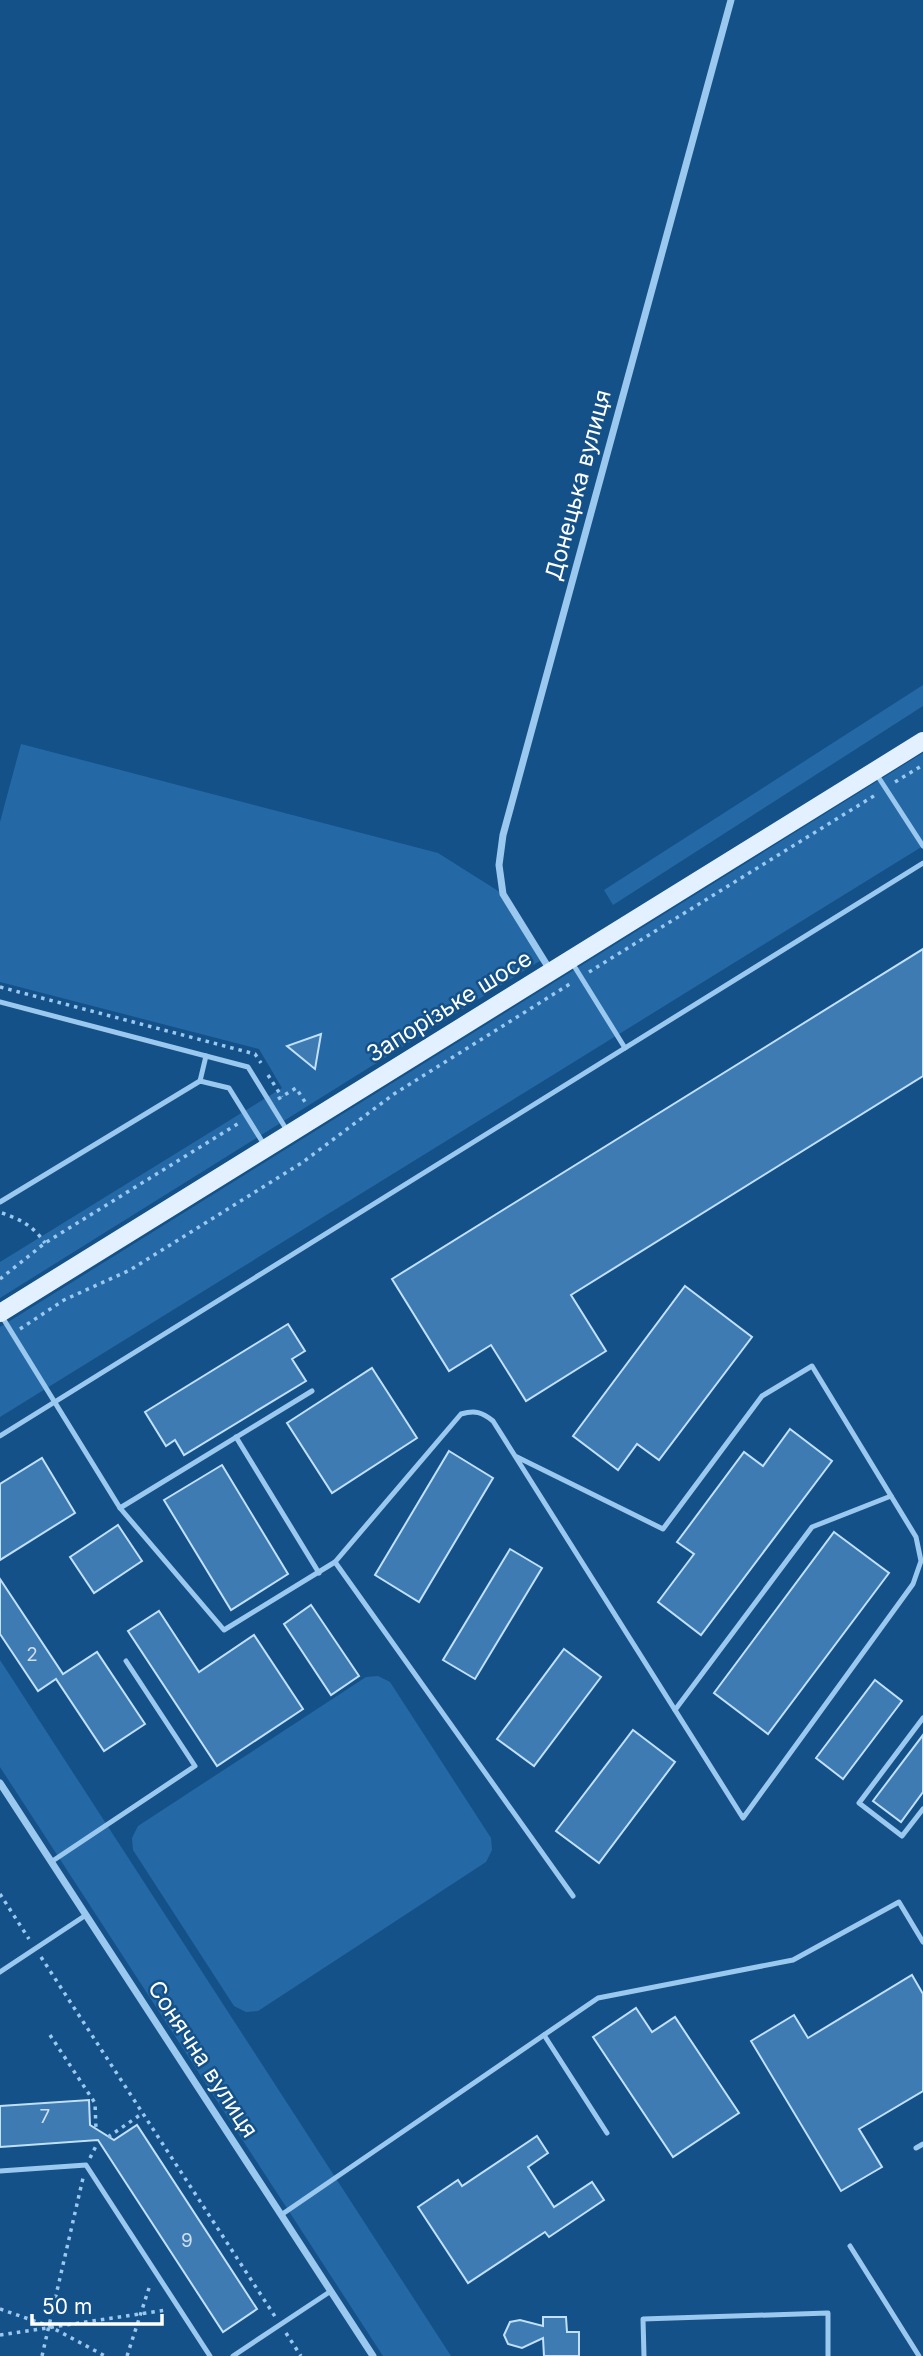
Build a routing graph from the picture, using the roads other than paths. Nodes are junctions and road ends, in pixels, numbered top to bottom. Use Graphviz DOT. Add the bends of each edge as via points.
graph roads {
  1 [pos="731,0"];
  2 [pos="923,741"];
  3 [pos="875,771"];
  4 [pos="923,846"];
  5 [pos="923,863"];
  6 [pos="570,960"];
  7 [pos="551,972"];
  8 [pos="0,1002"];
  9 [pos="625,1048"];
  10 [pos="206,1056"];
  11 [pos="200,1081"];
  12 [pos="289,1134"];
  13 [pos="266,1148"];
  14 [pos="0,1202"];
  15 [pos="0,1313"];
  16 [pos="312,1391"];
  17 [pos="54,1402"];
  18 [pos="0,1436"];
  19 [pos="236,1437"];
  20 [pos="515,1456"];
  21 [pos="891,1496"];
  22 [pos="120,1508"];
  23 [pos="335,1562"];
  24 [pos="319,1573"];
  25 [pos="126,1661"];
  26 [pos="675,1710"];
  27 [pos="923,1718"];
  28 [pos="0,1783"];
  29 [pos="923,1809"];
  30 [pos="51,1862"];
  31 [pos="573,1896"];
  32 [pos="86,1915"];
  33 [pos="923,1942"];
  34 [pos="0,1972"];
  35 [pos="544,2035"];
  36 [pos="607,2133"];
  37 [pos="923,2144"];
  38 [pos="916,2148"];
  39 [pos="0,2171"];
  40 [pos="281,2215"];
  41 [pos="850,2246"];
  42 [pos="331,2291"];
  43 [pos="210,2356"];
  44 [pos="233,2356"];
  45 [pos="373,2356"];
  46 [pos="644,2356"];
  47 [pos="828,2356"];
  48 [pos="919,2356"];
  1 -- 7 [label="street, Донецька вулиця" via="503,835 499,865 503,894"];
  2 -- 3 [label="main road, Запорізьке шосе"];
  3 -- 4 [label="lane"];
  3 -- 6 [label="main road, Запорізьке шосе"];
  5 -- 9 [label="lane"];
  6 -- 7 [label="main road, Запорізьке шосе"];
  6 -- 9 [label="lane"];
  7 -- 12 [label="main road, Запорізьке шосе"];
  8 -- 10 [label="lane"];
  9 -- 17 [label="lane"];
  10 -- 11 [label="lane"];
  10 -- 12 [label="lane" via="248,1067"];
  11 -- 13 [label="lane" via="229,1087"];
  11 -- 14 [label="lane"];
  12 -- 13 [label="main road, Запорізьке шосе"];
  13 -- 15 [label="main road, Запорізьке шосе"];
  15 -- 17 [label="lane"];
  16 -- 19 [label="lane"];
  17 -- 18 [label="lane"];
  17 -- 22 [label="lane"];
  19 -- 22 [label="lane"];
  19 -- 24 [label="lane"];
  20 -- 21 [label="lane" via="663,1529 762,1395 812,1366"];
  20 -- 23 [label="lane" via="484,1413 461,1414"];
  20 -- 26 [label="lane"];
  21 -- 26 [label="lane" via="812,1527"];
  21 -- 26 [label="lane" via="916,1537 921,1561 914,1584 743,1818"];
  22 -- 24 [label="lane" via="225,1630"];
  23 -- 24 [label="lane"];
  23 -- 31 [label="lane"];
  25 -- 30 [label="lane" via="195,1766"];
  27 -- 29 [label="lane" via="859,1803 902,1836"];
  28 -- 30 [label="street, Сонячна вулиця"];
  30 -- 32 [label="street, Сонячна вулиця"];
  32 -- 34 [label="lane"];
  32 -- 40 [label="street, Сонячна вулиця"];
  33 -- 35 [label="lane" via="899,1902 793,1960 598,1998"];
  35 -- 36 [label="lane"];
  35 -- 40 [label="lane"];
  37 -- 38 [label="lane"];
  39 -- 43 [label="lane" via="86,2165"];
  40 -- 42 [label="street, Сонячна вулиця"];
  41 -- 48 [label="lane"];
  42 -- 44 [label="lane"];
  42 -- 45 [label="street, Сонячна вулиця"];
  46 -- 47 [label="lane" via="643,2319 828,2313"];
}
